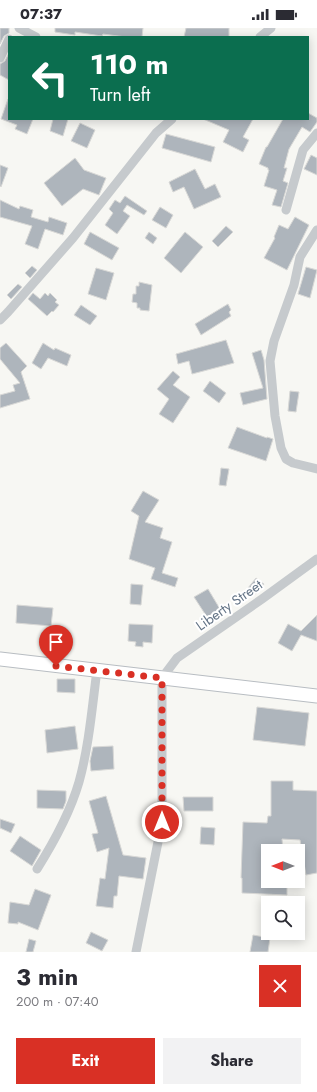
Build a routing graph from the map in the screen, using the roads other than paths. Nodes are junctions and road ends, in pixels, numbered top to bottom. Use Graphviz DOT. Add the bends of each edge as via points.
graph roads {
  1 [pos="19,28"];
  2 [pos="271,28"];
  3 [pos="34,36"];
  4 [pos="261,36"];
  5 [pos="8,42"];
  6 [pos="0,58"];
  7 [pos="171,120"];
  8 [pos="317,133"];
  9 [pos="286,210"];
  10 [pos="317,230"];
  11 [pos="0,320"];
  12 [pos="317,469"];
  13 [pos="317,559"];
  14 [pos="0,659"];
  15 [pos="97,670"];
  16 [pos="162,678"];
  17 [pos="317,696"];
  18 [pos="37,869"];
  19 [pos="136,952"];
  1 -- 3 [label="street"];
  2 -- 4 [label="street"];
  5 -- 6 [label="street"];
  7 -- 11 [label="street" via="156,132 73,238"];
  8 -- 9 [label="street" via="303,150"];
  10 -- 12 [label="street" via="300,257 270,361 281,448 286,459"];
  13 -- 16 [label="street, Liberty Street" via="177,658"];
  14 -- 15 [label="main road"];
  15 -- 16 [label="main road"];
  15 -- 18 [label="street" via="86,754 79,783 59,832"];
  16 -- 17 [label="main road"];
  16 -- 19 [label="street" via="162,822"];
}
